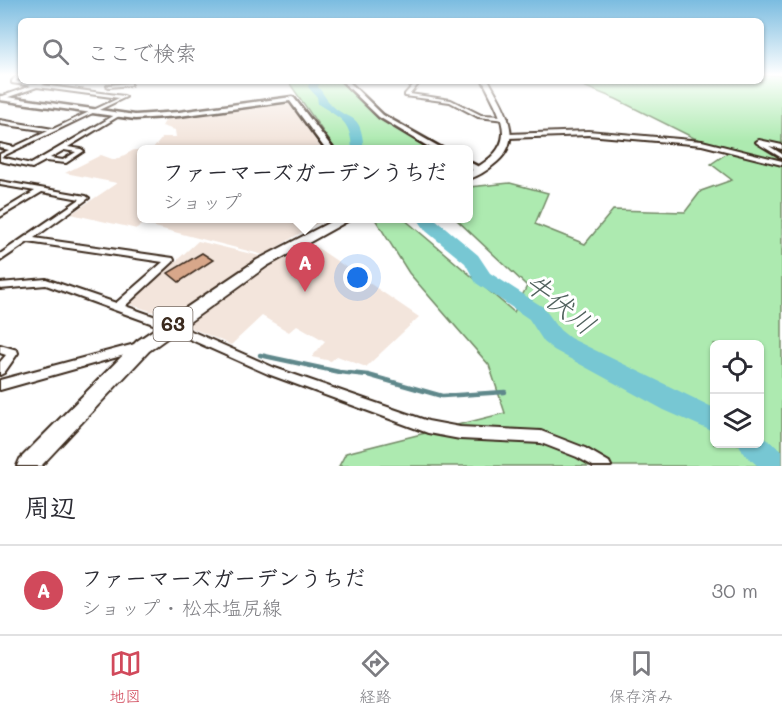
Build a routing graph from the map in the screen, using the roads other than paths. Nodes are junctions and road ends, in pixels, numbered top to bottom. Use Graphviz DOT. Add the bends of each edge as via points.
graph roads {
  1 [pos="122,97"];
  2 [pos="361,97"];
  3 [pos="419,97"];
  4 [pos="494,97"];
  5 [pos="1,99"];
  6 [pos="93,112"];
  7 [pos="117,116"];
  8 [pos="505,118"];
  9 [pos="0,122"];
  10 [pos="53,130"];
  11 [pos="508,136"];
  12 [pos="326,145"];
  13 [pos="432,145"];
  14 [pos="0,146"];
  15 [pos="782,147"];
  16 [pos="63,148"];
  17 [pos="14,149"];
  18 [pos="782,156"];
  19 [pos="0,158"];
  20 [pos="44,159"];
  21 [pos="782,163"];
  22 [pos="473,170"];
  23 [pos="0,183"];
  24 [pos="42,190"];
  25 [pos="0,216"];
  26 [pos="339,223"];
  27 [pos="27,239"];
  28 [pos="0,258"];
  29 [pos="0,286"];
  30 [pos="118,307"];
  31 [pos="170,326"];
  32 [pos="143,346"];
  33 [pos="0,349"];
  34 [pos="0,370"];
  35 [pos="0,385"];
  36 [pos="27,466"];
  37 [pos="605,466"];
  1 -- 6 [label="street"];
  2 -- 13 [label="street" via="381,116"];
  3 -- 8 [label="street" via="451,101 470,113"];
  4 -- 8 [label="main road"];
  5 -- 6 [label="street"];
  6 -- 7 [label="street"];
  6 -- 10 [label="street"];
  7 -- 12 [label="street" via="179,114 292,99"];
  7 -- 16 [label="street"];
  8 -- 11 [label="main road"];
  9 -- 10 [label="street"];
  10 -- 17 [label="street"];
  11 -- 21 [label="street" via="598,134 702,143"];
  11 -- 22 [label="main road" via="501,152"];
  14 -- 17 [label="street"];
  15 -- 18 [label="street" via="759,142"];
  16 -- 20 [label="street"];
  16 -- 20 [label="street" via="81,151 64,162"];
  17 -- 19 [label="street"];
  19 -- 20 [label="street" via="32,166"];
  23 -- 24 [label="street"];
  24 -- 25 [label="street"];
  24 -- 27 [label="street" via="86,198"];
  26 -- 31 [label="main road, 63" via="262,263"];
  27 -- 28 [label="street"];
  27 -- 30 [label="street" via="170,260"];
  29 -- 30 [label="street" via="46,282"];
  30 -- 31 [label="street"];
  31 -- 32 [label="main road, 63"];
  31 -- 37 [label="street" via="272,371 428,427 460,433 541,437"];
  32 -- 35 [label="street"];
  32 -- 36 [label="main road, 63"];
  33 -- 34 [label="street" via="14,353"];
}
